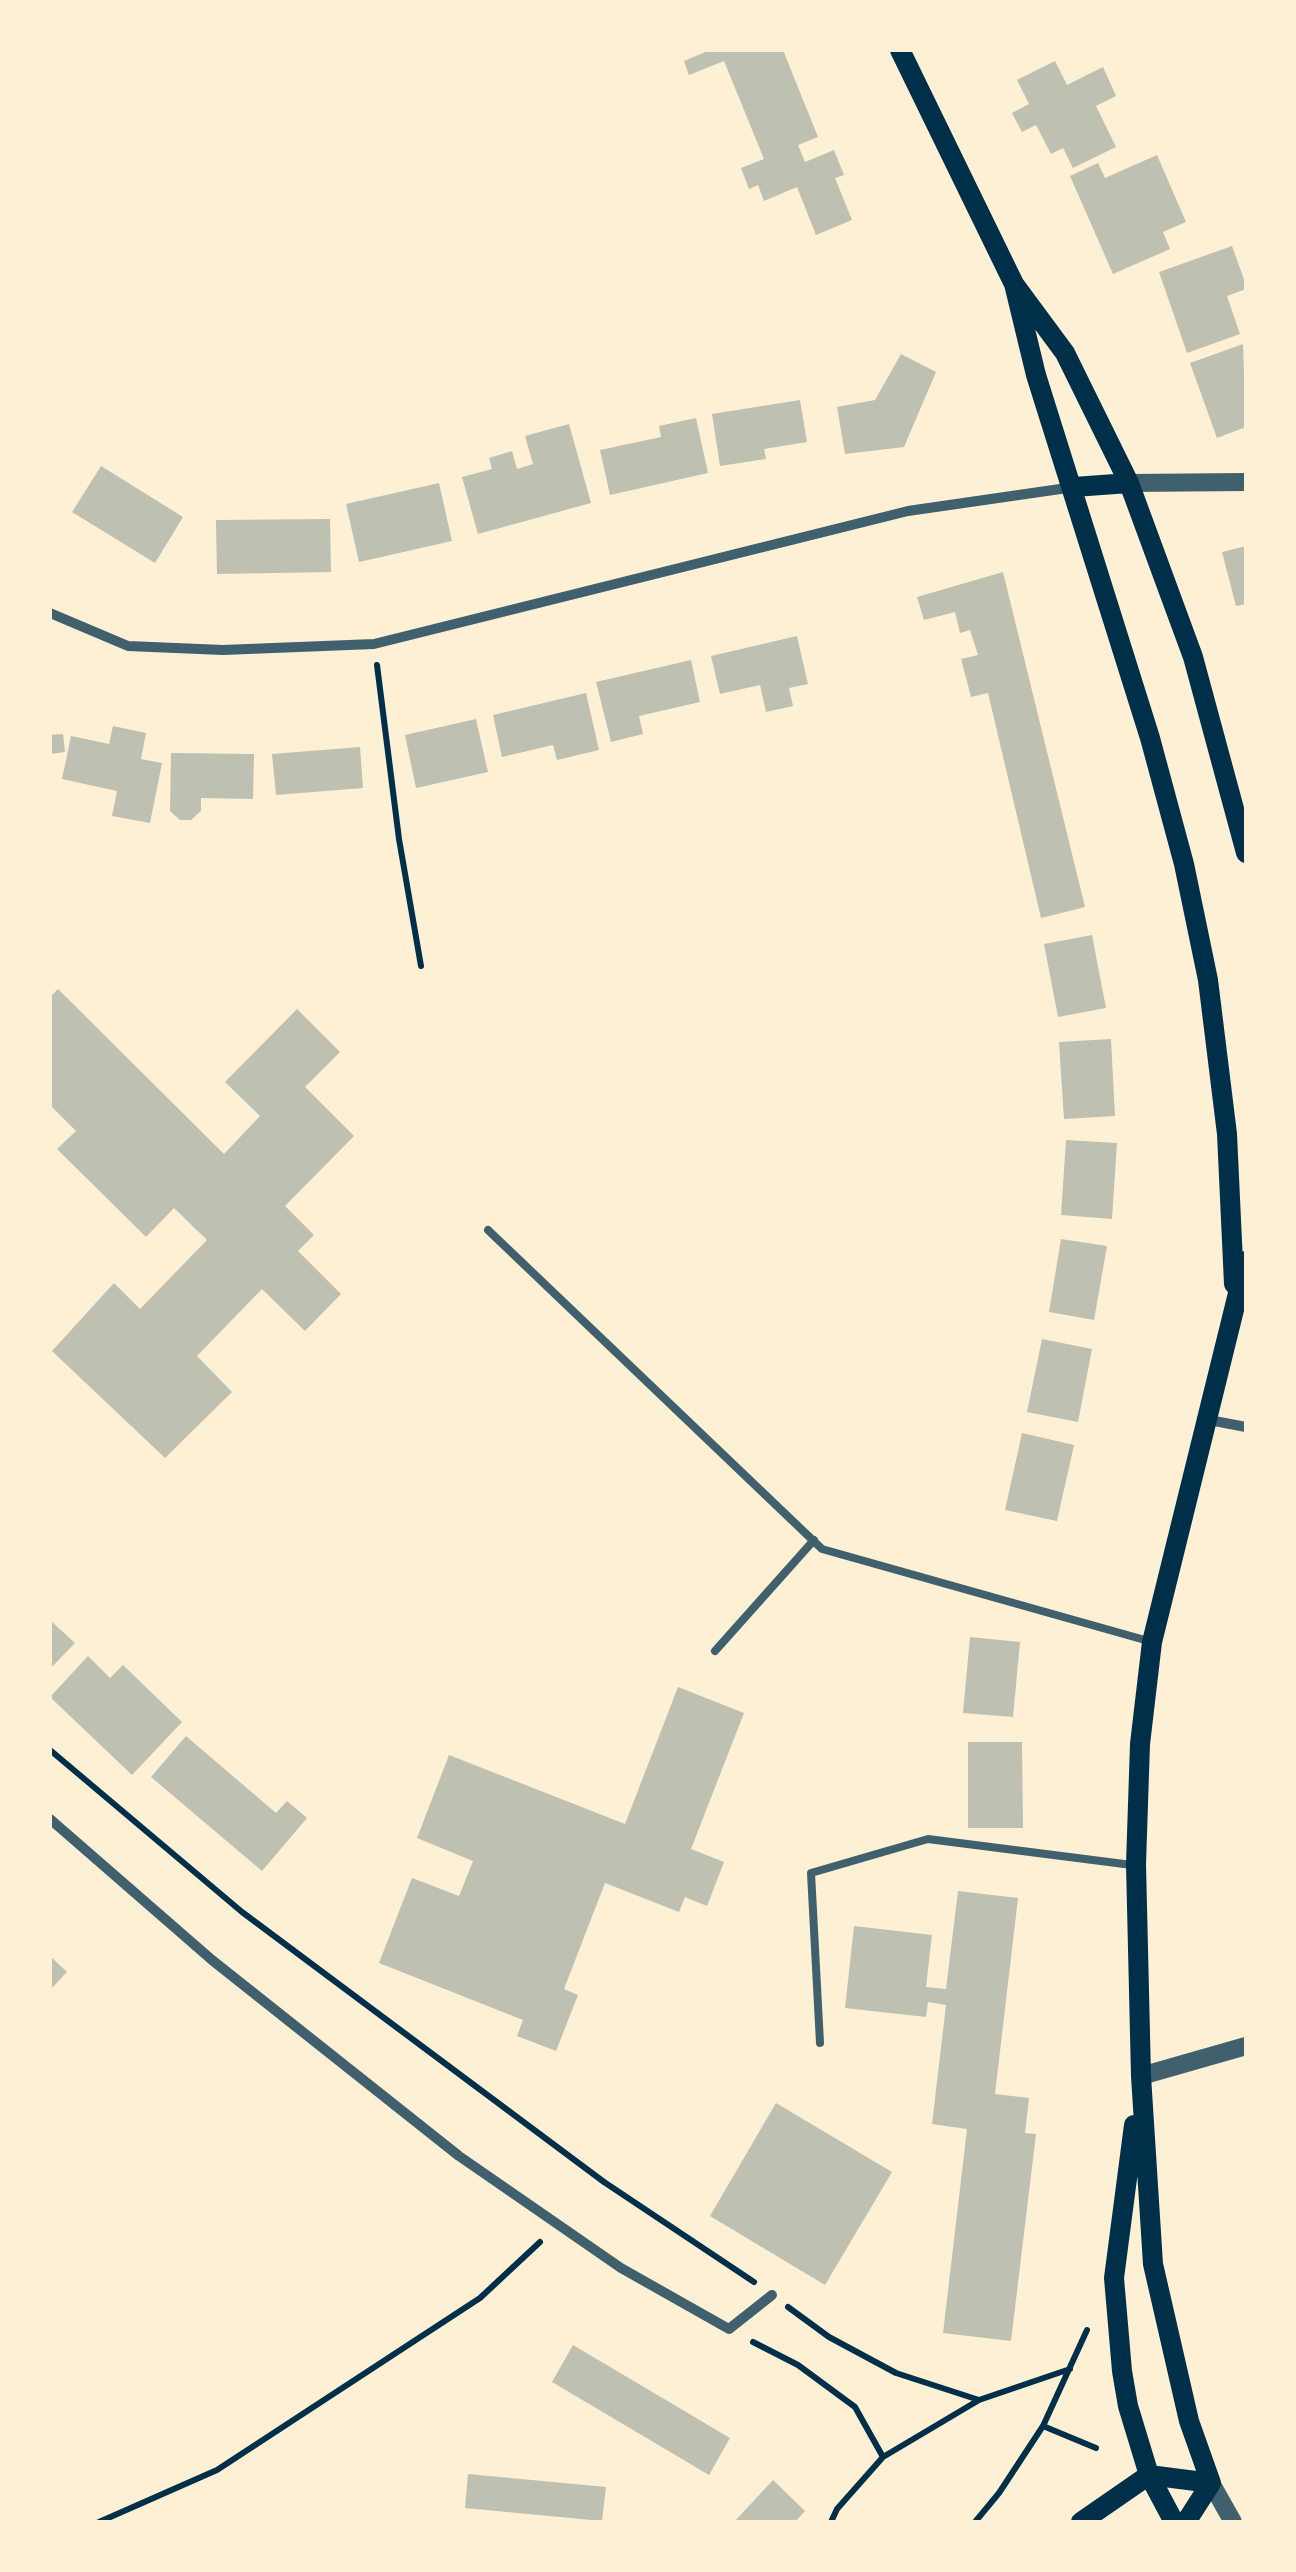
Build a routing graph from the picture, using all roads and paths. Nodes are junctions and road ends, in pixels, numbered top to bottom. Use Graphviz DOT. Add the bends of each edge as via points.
graph roads {
  1 [pos="900,50"];
  2 [pos="1014,284"];
  3 [pos="1246,482"];
  4 [pos="1128,483"];
  5 [pos="1074,486"];
  6 [pos="50,613"];
  7 [pos="374,644"];
  8 [pos="1246,853"];
  9 [pos="421,966"];
  10 [pos="488,1230"];
  11 [pos="1246,1261"];
  12 [pos="1234,1302"];
  13 [pos="1208,1420"];
  14 [pos="1246,1427"];
  15 [pos="814,1540"];
  16 [pos="1152,1642"];
  17 [pos="715,1651"];
  18 [pos="50,1750"];
  19 [pos="50,1820"];
  20 [pos="1137,1866"];
  21 [pos="820,2043"];
  22 [pos="1246,2046"];
  23 [pos="1140,2076"];
  24 [pos="559,2224"];
  25 [pos="772,2295"];
  26 [pos="729,2329"];
  27 [pos="979,2400"];
  28 [pos="1043,2426"];
  29 [pos="1096,2448"];
  30 [pos="884,2456"];
  31 [pos="1148,2475"];
  32 [pos="1211,2483"];
  33 [pos="99,2522"];
  34 [pos="831,2522"];
  35 [pos="975,2522"];
  36 [pos="1081,2522"];
  37 [pos="1174,2522"];
  38 [pos="1186,2522"];
  39 [pos="1233,2522"];
  1 -- 2 [label="main road"];
  2 -- 4 [label="main road" via="1065,354"];
  2 -- 5 [label="main road"];
  3 -- 4 [label="street"];
  4 -- 5 [label="main road"];
  4 -- 8 [label="main road" via="1194,657"];
  5 -- 7 [label="street" via="908,511"];
  5 -- 12 [label="main road" via="1184,864 1208,980 1227,1134"];
  6 -- 7 [label="street" via="128,646"];
  7 -- 9 [label="path"];
  10 -- 15 [label="lane"];
  11 -- 12 [label="main road"];
  12 -- 13 [label="main road"];
  13 -- 14 [label="street"];
  13 -- 16 [label="main road"];
  15 -- 16 [label="lane" via="834,1554"];
  15 -- 17 [label="lane"];
  16 -- 20 [label="main road" via="1140,1744"];
  18 -- 25 [label="path" via="242,1912 604,2182"];
  19 -- 24 [label="street" via="227,1972 459,2156"];
  20 -- 21 [label="lane" via="928,1839 811,1873"];
  20 -- 23 [label="main road"];
  22 -- 23 [label="street"];
  23 -- 31 [label="main road" via="1114,2278 1125,2388"];
  23 -- 32 [label="main road" via="1153,2264 1189,2421"];
  24 -- 26 [label="street"];
  24 -- 33 [label="path" via="480,2298 217,2470"];
  25 -- 26 [label="street"];
  25 -- 27 [label="path" via="829,2337 896,2373"];
  26 -- 30 [label="path" via="798,2365 856,2407"];
  27 -- 28 [label="path" via="1070,2369"];
  27 -- 30 [label="path"];
  28 -- 29 [label="path"];
  28 -- 35 [label="path"];
  30 -- 34 [label="path"];
  31 -- 32 [label="main road"];
  31 -- 36 [label="main road"];
  31 -- 37 [label="main road"];
  32 -- 38 [label="main road"];
  32 -- 39 [label="street"];
}
